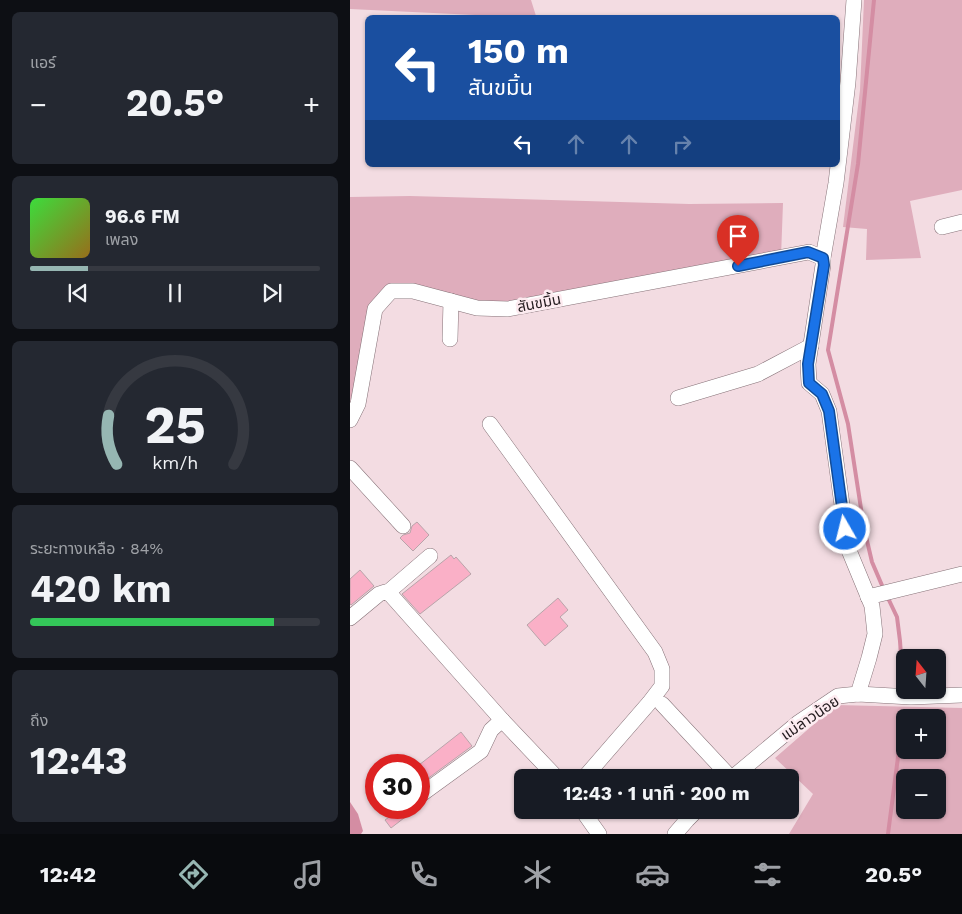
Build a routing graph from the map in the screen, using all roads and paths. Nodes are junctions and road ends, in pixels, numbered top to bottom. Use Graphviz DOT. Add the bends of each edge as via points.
graph roads {
  1 [pos="854,0"];
  2 [pos="840,149"];
  3 [pos="838,167"];
  4 [pos="962,222"];
  5 [pos="942,227"];
  6 [pos="823,258"];
  7 [pos="451,301"];
  8 [pos="450,339"];
  9 [pos="811,346"];
  10 [pos="678,398"];
  11 [pos="350,420"];
  12 [pos="490,424"];
  13 [pos="350,468"];
  14 [pos="403,526"];
  15 [pos="430,556"];
  16 [pos="962,574"];
  17 [pos="387,593"];
  18 [pos="868,597"];
  19 [pos="350,618"];
  20 [pos="858,694"];
  21 [pos="962,695"];
  22 [pos="662,704"];
  23 [pos="502,720"];
  24 [pos="548,769"];
  25 [pos="592,769"];
  26 [pos="723,769"];
  27 [pos="743,769"];
  28 [pos="430,788"];
  29 [pos="588,819"];
  30 [pos="687,819"];
  31 [pos="599,834"];
  32 [pos="675,834"];
  1 -- 2 [label="street"];
  3 -- 6 [label="street"];
  4 -- 5 [label="street"];
  6 -- 7 [label="street, สันขมิ้น" via="808,252 508,309 477,308"];
  6 -- 9 [label="street"];
  7 -- 8 [label="street"];
  7 -- 11 [label="street, สันขมิ้น" via="413,291 391,291 374,309 358,404"];
  9 -- 10 [label="street" via="758,374"];
  9 -- 18 [label="street" via="809,383 822,394 829,411 848,548"];
  12 -- 25 [label="street" via="655,652 662,669 662,686"];
  13 -- 14 [label="street"];
  15 -- 17 [label="street"];
  16 -- 18 [label="street"];
  17 -- 19 [label="street" via="380,594"];
  17 -- 23 [label="street"];
  18 -- 20 [label="street" via="875,634"];
  20 -- 21 [label="street, แม่ลาวน้อย"];
  20 -- 27 [label="street, แม่ลาวน้อย" via="838,696 798,723"];
  22 -- 26 [label="street"];
  23 -- 24 [label="street"];
  23 -- 28 [label="street" via="491,730 481,751"];
  29 -- 31 [label="street"];
  30 -- 32 [label="street"];
}
